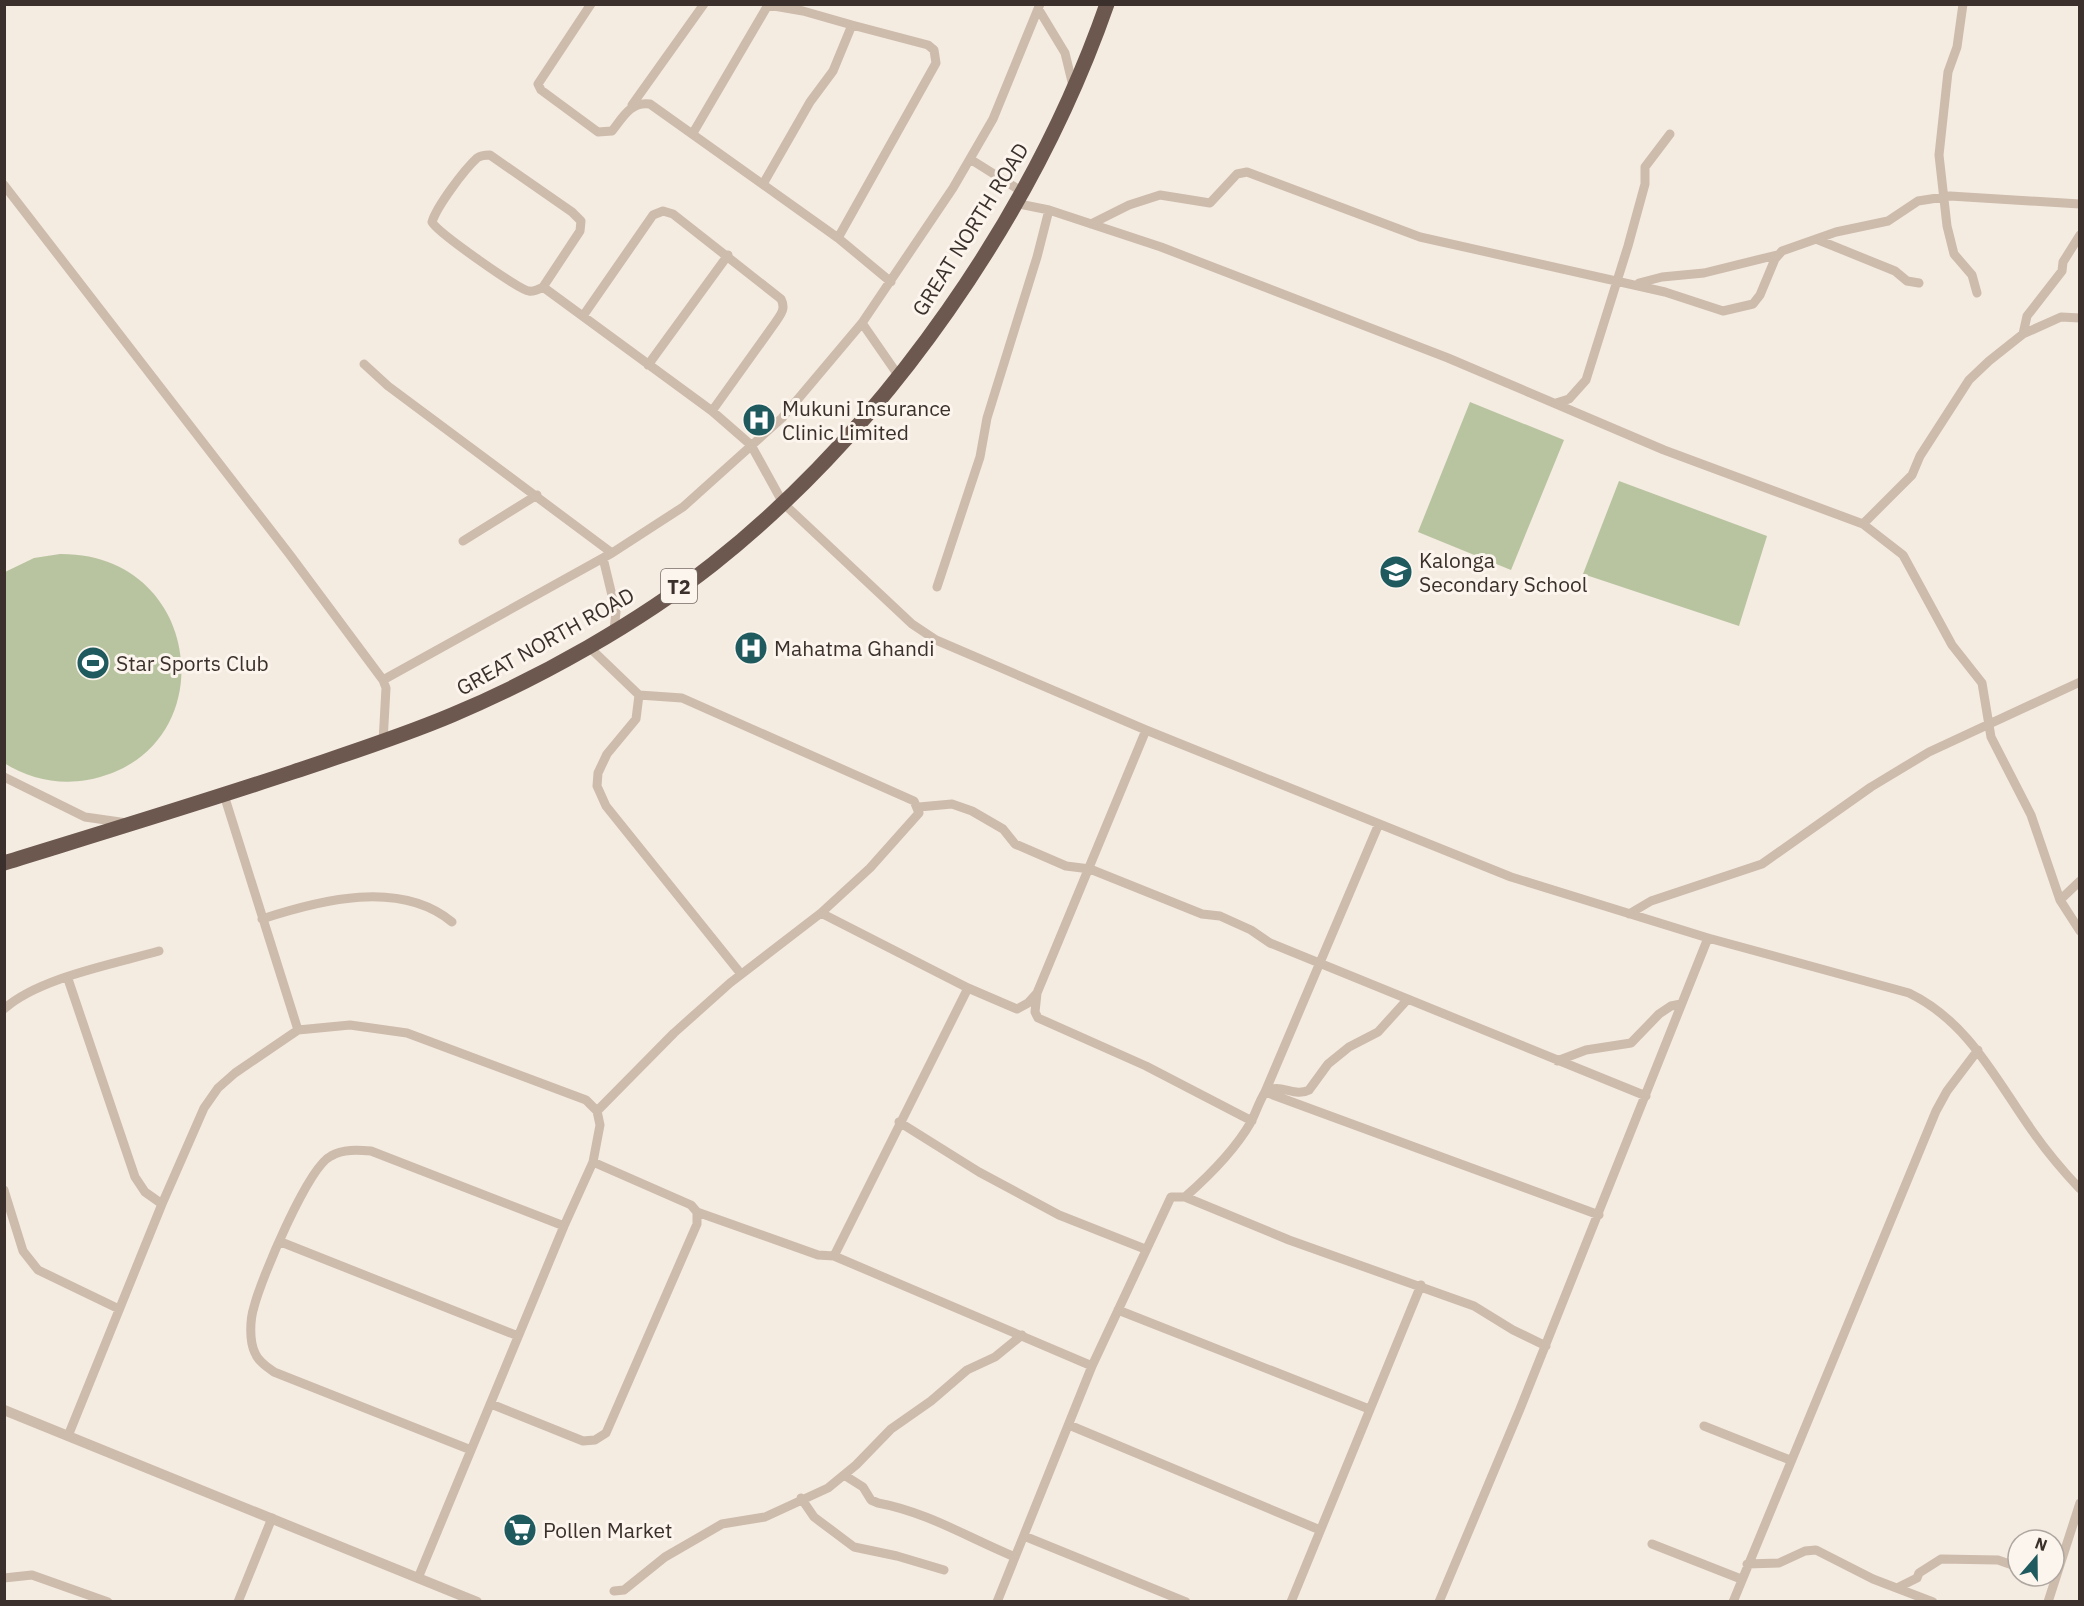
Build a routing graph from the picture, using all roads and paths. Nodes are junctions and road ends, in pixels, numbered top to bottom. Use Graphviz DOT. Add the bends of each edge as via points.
graph roads {
  1 [pos="591,4"];
  2 [pos="704,4"];
  3 [pos="1107,4"];
  4 [pos="1963,4"];
  5 [pos="1039,7"];
  6 [pos="852,26"];
  7 [pos="1074,87"];
  8 [pos="631,107"];
  9 [pos="693,133"];
  10 [pos="1670,134"];
  11 [pos="970,159"];
  12 [pos="763,184"];
  13 [pos="4,185"];
  14 [pos="1018,197"];
  15 [pos="1945,198"];
  16 [pos="2079,204"];
  17 [pos="1049,210"];
  18 [pos="1091,224"];
  19 [pos="2079,235"];
  20 [pos="838,238"];
  21 [pos="1816,239"];
  22 [pos="729,255"];
  23 [pos="1777,255"];
  24 [pos="1615,280"];
  25 [pos="891,282"];
  26 [pos="1919,283"];
  27 [pos="1632,284"];
  28 [pos="543,287"];
  29 [pos="1977,293"];
  30 [pos="583,316"];
  31 [pos="2079,318"];
  32 [pos="862,323"];
  33 [pos="2023,334"];
  34 [pos="364,364"];
  35 [pos="648,365"];
  36 [pos="898,375"];
  37 [pos="1556,403"];
  38 [pos="712,411"];
  39 [pos="751,445"];
  40 [pos="537,495"];
  41 [pos="783,503"];
  42 [pos="1863,524"];
  43 [pos="463,541"];
  44 [pos="607,556"];
  45 [pos="937,587"];
  46 [pos="614,630"];
  47 [pos="588,646"];
  48 [pos="383,681"];
  49 [pos="2079,682"];
  50 [pos="639,695"];
  51 [pos="1989,723"];
  52 [pos="1146,730"];
  53 [pos="383,742"];
  54 [pos="4,777"];
  55 [pos="224,795"];
  56 [pos="919,807"];
  57 [pos="129,823"];
  58 [pos="1378,826"];
  59 [pos="4,863"];
  60 [pos="1090,869"];
  61 [pos="2079,881"];
  62 [pos="2060,900"];
  63 [pos="821,913"];
  64 [pos="1629,914"];
  65 [pos="262,919"];
  66 [pos="452,922"];
  67 [pos="2079,931"];
  68 [pos="1708,938"];
  69 [pos="159,951"];
  70 [pos="1320,963"];
  71 [pos="741,974"];
  72 [pos="68,978"];
  73 [pos="968,988"];
  74 [pos="1037,993"];
  75 [pos="1407,1000"];
  76 [pos="1681,1004"];
  77 [pos="4,1009"];
  78 [pos="1017,1009"];
  79 [pos="1036,1016"];
  80 [pos="298,1030"];
  81 [pos="1978,1050"];
  82 [pos="1557,1061"];
  83 [pos="1265,1092"];
  84 [pos="1646,1096"];
  85 [pos="597,1111"];
  86 [pos="1252,1121"];
  87 [pos="899,1122"];
  88 [pos="593,1162"];
  89 [pos="4,1190"];
  90 [pos="2079,1190"];
  91 [pos="1185,1197"];
  92 [pos="162,1204"];
  93 [pos="697,1212"];
  94 [pos="1599,1215"];
  95 [pos="564,1226"];
  96 [pos="280,1242"];
  97 [pos="1145,1249"];
  98 [pos="834,1256"];
  99 [pos="1421,1285"];
  100 [pos="119,1309"];
  101 [pos="1118,1310"];
  102 [pos="1022,1335"];
  103 [pos="518,1336"];
  104 [pos="1546,1346"];
  105 [pos="1092,1366"];
  106 [pos="491,1404"];
  107 [pos="4,1410"];
  108 [pos="1369,1410"];
  109 [pos="1069,1425"];
  110 [pos="1704,1426"];
  111 [pos="68,1436"];
  112 [pos="471,1450"];
  113 [pos="1790,1460"];
  114 [pos="844,1475"];
  115 [pos="801,1498"];
  116 [pos="2079,1503"];
  117 [pos="272,1518"];
  118 [pos="1320,1530"];
  119 [pos="1024,1536"];
  120 [pos="2066,1540"];
  121 [pos="1652,1544"];
  122 [pos="1015,1557"];
  123 [pos="2006,1563"];
  124 [pos="1747,1564"];
  125 [pos="944,1570"];
  126 [pos="4,1578"];
  127 [pos="418,1578"];
  128 [pos="1741,1579"];
  129 [pos="1897,1588"];
  130 [pos="614,1591"];
  131 [pos="108,1602"];
  132 [pos="237,1602"];
  133 [pos="477,1602"];
  134 [pos="997,1602"];
  135 [pos="1186,1602"];
  136 [pos="1291,1602"];
  137 [pos="1439,1602"];
  138 [pos="1732,1602"];
  139 [pos="1933,1602"];
  1 -- 8 [label="street" via="538,84 598,132 612,130"];
  2 -- 8 [label="street"];
  3 -- 7 [label="highway, GREAT NORTH ROAD / T2"];
  4 -- 15 [label="street" via="1941,129"];
  5 -- 7 [label="street" via="1065,53"];
  5 -- 11 [label="street" via="993,119"];
  6 -- 9 [label="street" via="768,5"];
  6 -- 12 [label="street" via="833,71 810,102"];
  6 -- 20 [label="street" via="928,45 936,63"];
  7 -- 14 [label="highway, GREAT NORTH ROAD / T2" via="1051,140"];
  8 -- 9 [label="street" via="641,102 650,104"];
  9 -- 12 [label="street"];
  10 -- 24 [label="street" via="1645,167 1645,184"];
  11 -- 14 [label="street"];
  11 -- 25 [label="street"];
  12 -- 20 [label="street"];
  13 -- 48 [label="street"];
  14 -- 17 [label="street"];
  14 -- 36 [label="highway, GREAT NORTH ROAD / T2" via="950,308"];
  15 -- 16 [label="street"];
  15 -- 21 [label="street" via="1918,201 1888,221"];
  15 -- 29 [label="street" via="1954,254 1972,275"];
  17 -- 18 [label="street"];
  17 -- 45 [label="street" via="987,418 980,457"];
  18 -- 24 [label="street" via="1160,195 1210,203 1242,171 1420,237"];
  18 -- 37 [label="street" via="1161,247"];
  19 -- 33 [label="street" via="2063,262 2062,272 2027,316"];
  20 -- 25 [label="street"];
  21 -- 23 [label="street"];
  21 -- 26 [label="street"];
  22 -- 30 [label="street" via="673,214 663,211 653,215"];
  22 -- 35 [label="street"];
  22 -- 38 [label="street" via="781,299 783,310"];
  23 -- 27 [label="street" via="1704,273"];
  23 -- 27 [label="street" via="1753,304 1730,311 1713,310"];
  24 -- 27 [label="street"];
  24 -- 37 [label="street" via="1586,380 1569,399"];
  25 -- 32 [label="street"];
  28 -- 28 [label="street" via="580,231 581,221 490,155 483,155 432,222 470,254 524,290"];
  28 -- 30 [label="street"];
  30 -- 35 [label="street"];
  31 -- 33 [label="street" via="2061,317"];
  32 -- 36 [label="street"];
  32 -- 39 [label="street" via="782,418"];
  33 -- 42 [label="street" via="1969,380 1912,475"];
  34 -- 40 [label="street" via="388,386"];
  35 -- 38 [label="street"];
  36 -- 41 [label="highway, GREAT NORTH ROAD / T2"];
  37 -- 42 [label="street" via="1664,450"];
  38 -- 39 [label="street"];
  39 -- 41 [label="street"];
  39 -- 44 [label="street" via="682,507"];
  40 -- 43 [label="street"];
  40 -- 44 [label="street"];
  41 -- 46 [label="highway, GREAT NORTH ROAD / T2" via="711,565"];
  41 -- 52 [label="street" via="923,633"];
  42 -- 51 [label="street" via="1903,555 1912,568 1952,645 1982,683"];
  44 -- 46 [label="street" via="616,612"];
  44 -- 48 [label="street"];
  46 -- 47 [label="highway, GREAT NORTH ROAD / T2"];
  47 -- 50 [label="street"];
  47 -- 53 [label="highway, GREAT NORTH ROAD / T2" via="501,693"];
  48 -- 53 [label="street"];
  49 -- 51 [label="street"];
  50 -- 56 [label="street" via="682,698 915,801"];
  50 -- 71 [label="street" via="636,719 604,759 597,786 606,806"];
  51 -- 62 [label="street" via="1996,749 2031,815"];
  51 -- 64 [label="street" via="1929,752 1871,787 1762,864 1651,901"];
  52 -- 58 [label="street"];
  52 -- 60 [label="street"];
  53 -- 55 [label="highway, GREAT NORTH ROAD / T2"];
  54 -- 57 [label="street" via="85,818"];
  55 -- 57 [label="highway, GREAT NORTH ROAD / T2"];
  55 -- 65 [label="street"];
  56 -- 60 [label="street" via="936,804 963,808 1003,828 1015,844 1066,866"];
  56 -- 63 [label="street" via="906,831"];
  57 -- 59 [label="highway, GREAT NORTH ROAD / T2"];
  58 -- 64 [label="street" via="1511,878"];
  58 -- 70 [label="street"];
  60 -- 70 [label="street" via="1202,914 1228,920 1270,943"];
  60 -- 74 [label="street"];
  61 -- 62 [label="street"];
  62 -- 67 [label="street"];
  63 -- 71 [label="street"];
  63 -- 73 [label="street"];
  64 -- 68 [label="street"];
  65 -- 66 [label="street" via="333,898 365,896 396,899 440,911"];
  65 -- 80 [label="street"];
  68 -- 76 [label="street"];
  68 -- 81 [label="street" via="1909,993 1949,1017"];
  69 -- 72 [label="street"];
  70 -- 75 [label="street"];
  70 -- 83 [label="street"];
  71 -- 85 [label="street" via="674,1033"];
  72 -- 77 [label="street" via="32,991"];
  72 -- 92 [label="street" via="135,1178 145,1192"];
  73 -- 78 [label="street"];
  73 -- 87 [label="street"];
  74 -- 78 [label="street"];
  74 -- 79 [label="street"];
  75 -- 82 [label="street"];
  75 -- 83 [label="street" via="1378,1032 1328,1064 1309,1090 1295,1094 1277,1088"];
  76 -- 82 [label="street" via="1659,1014 1631,1043 1586,1050"];
  76 -- 84 [label="street"];
  78 -- 79 [label="street"];
  79 -- 86 [label="street" via="1146,1066"];
  80 -- 85 [label="street" via="350,1025 407,1033 586,1100"];
  80 -- 92 [label="street" via="218,1088 193,1129"];
  81 -- 90 [label="street" via="2033,1132"];
  81 -- 113 [label="street" via="1936,1111"];
  82 -- 84 [label="street"];
  83 -- 86 [label="street"];
  83 -- 94 [label="street"];
  84 -- 94 [label="street"];
  85 -- 88 [label="street" via="600,1125"];
  86 -- 91 [label="street" via="1208,1177"];
  87 -- 97 [label="street" via="979,1172 1059,1215"];
  87 -- 98 [label="street"];
  88 -- 93 [label="street" via="691,1205"];
  88 -- 95 [label="street"];
  89 -- 100 [label="street" via="23,1251 38,1270"];
  91 -- 97 [label="street" via="1171,1197"];
  91 -- 99 [label="street" via="1289,1240"];
  92 -- 100 [label="street"];
  93 -- 98 [label="street" via="818,1255"];
  93 -- 106 [label="street" via="697,1224 606,1433 583,1441"];
  94 -- 104 [label="street"];
  95 -- 96 [label="street" via="371,1151 354,1149 331,1155 304,1186"];
  95 -- 103 [label="street"];
  96 -- 103 [label="street"];
  96 -- 112 [label="street" via="253,1308 252,1341 263,1364 274,1372"];
  97 -- 101 [label="street"];
  98 -- 102 [label="street"];
  99 -- 104 [label="street" via="1474,1306"];
  99 -- 108 [label="street"];
  100 -- 111 [label="street"];
  101 -- 105 [label="street"];
  101 -- 108 [label="street"];
  102 -- 105 [label="street"];
  102 -- 114 [label="street" via="995,1357 967,1370 891,1429"];
  103 -- 106 [label="street"];
  104 -- 137 [label="street"];
  105 -- 109 [label="street"];
  106 -- 112 [label="street"];
  107 -- 111 [label="street"];
  108 -- 118 [label="street"];
  109 -- 118 [label="street"];
  109 -- 119 [label="street"];
  110 -- 113 [label="street"];
  111 -- 117 [label="street"];
  112 -- 127 [label="street"];
  113 -- 124 [label="street"];
  114 -- 115 [label="street" via="828,1488"];
  114 -- 122 [label="street" via="863,1487 871,1500 921,1514"];
  115 -- 125 [label="street" via="814,1517 854,1547"];
  115 -- 130 [label="street" via="765,1517 722,1524 665,1557 624,1590"];
  116 -- 120 [label="street"];
  117 -- 127 [label="street"];
  117 -- 132 [label="street"];
  118 -- 136 [label="street"];
  119 -- 122 [label="street"];
  119 -- 135 [label="street"];
  121 -- 128 [label="street"];
  122 -- 134 [label="street"];
  123 -- 129 [label="street" via="1941,1559"];
  124 -- 128 [label="street"];
  124 -- 129 [label="street" via="1779,1563 1816,1550"];
  126 -- 131 [label="street" via="32,1575"];
  127 -- 133 [label="street"];
  128 -- 138 [label="street"];
  129 -- 139 [label="street"];
}
